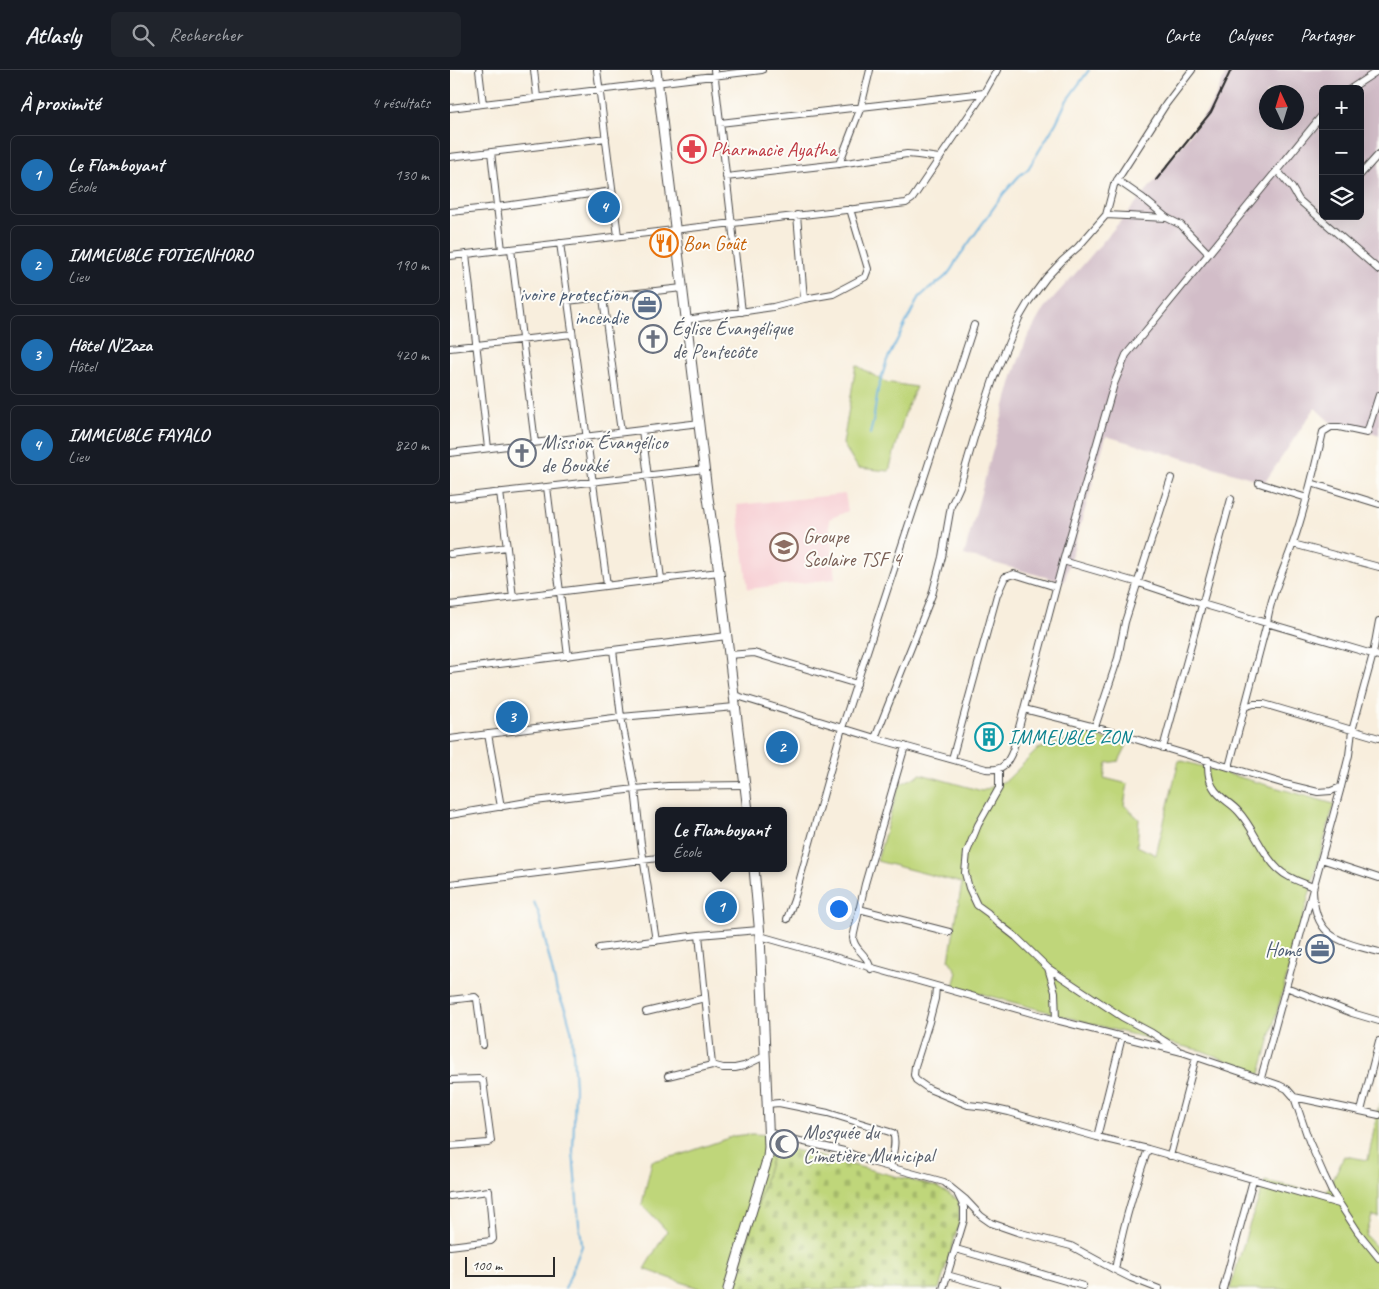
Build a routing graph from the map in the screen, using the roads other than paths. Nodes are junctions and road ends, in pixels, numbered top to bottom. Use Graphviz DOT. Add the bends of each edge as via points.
graph roads {
  1 [pos="479,70"];
  2 [pos="534,70"];
  3 [pos="597,70"];
  4 [pos="656,70"];
  5 [pos="762,70"];
  6 [pos="870,70"];
  7 [pos="997,70"];
  8 [pos="1192,70"];
  9 [pos="1379,70"];
  10 [pos="714,73"];
  11 [pos="658,83"];
  12 [pos="1356,85"];
  13 [pos="600,89"];
  14 [pos="984,93"];
  15 [pos="537,97"];
  16 [pos="483,104"];
  17 [pos="862,107"];
  18 [pos="450,108"];
  19 [pos="1319,119"];
  20 [pos="720,123"];
  21 [pos="606,138"];
  22 [pos="490,152"];
  23 [pos="1379,154"];
  24 [pos="450,157"];
  25 [pos="939,158"];
  26 [pos="839,164"];
  27 [pos="1277,170"];
  28 [pos="1364,171"];
  29 [pos="726,178"];
  30 [pos="1117,180"];
  31 [pos="612,191"];
  32 [pos="497,207"];
  33 [pos="850,209"];
  34 [pos="450,212"];
  35 [pos="797,215"];
  36 [pos="1106,215"];
  37 [pos="1319,215"];
  38 [pos="1167,218"];
  39 [pos="1325,220"];
  40 [pos="732,223"];
  41 [pos="676,229"];
  42 [pos="618,236"];
  43 [pos="560,243"];
  44 [pos="511,249"];
  45 [pos="502,250"];
  46 [pos="1208,253"];
  47 [pos="466,254"];
  48 [pos="450,256"];
  49 [pos="1379,270"];
  50 [pos="682,288"];
  51 [pos="603,298"];
  52 [pos="804,299"];
  53 [pos="567,301"];
  54 [pos="742,312"];
  55 [pos="686,320"];
  56 [pos="974,325"];
  57 [pos="572,334"];
  58 [pos="522,339"];
  59 [pos="477,345"];
  60 [pos="450,348"];
  61 [pos="1379,395"];
  62 [pos="700,423"];
  63 [pos="642,430"];
  64 [pos="621,432"];
  65 [pos="586,437"];
  66 [pos="535,443"];
  67 [pos="488,448"];
  68 [pos="450,453"];
  69 [pos="704,469"];
  70 [pos="648,475"];
  71 [pos="1171,478"];
  72 [pos="592,482"];
  73 [pos="1259,483"];
  74 [pos="1311,483"];
  75 [pos="547,487"];
  76 [pos="500,492"];
  77 [pos="450,498"];
  78 [pos="1307,498"];
  79 [pos="1232,499"];
  80 [pos="1379,504"];
  81 [pos="1293,544"];
  82 [pos="507,547"];
  83 [pos="450,554"];
  84 [pos="1063,561"];
  85 [pos="1379,567"];
  86 [pos="719,572"];
  87 [pos="661,579"];
  88 [pos="1139,583"];
  89 [pos="607,586"];
  90 [pos="1056,587"];
  91 [pos="560,591"];
  92 [pos="513,597"];
  93 [pos="1202,604"];
  94 [pos="450,605"];
  95 [pos="1379,621"];
  96 [pos="1267,623"];
  97 [pos="727,636"];
  98 [pos="613,650"];
  99 [pos="729,655"];
  100 [pos="1376,655"];
  101 [pos="568,656"];
  102 [pos="450,670"];
  103 [pos="857,684"];
  104 [pos="734,695"];
  105 [pos="735,707"];
  106 [pos="1244,707"];
  107 [pos="1024,709"];
  108 [pos="621,717"];
  109 [pos="1095,727"];
  110 [pos="842,728"];
  111 [pos="1352,731"];
  112 [pos="488,734"];
  113 [pos="875,738"];
  114 [pos="1379,738"];
  115 [pos="450,739"];
  116 [pos="905,746"];
  117 [pos="1163,748"];
  118 [pos="952,759"];
  119 [pos="1208,760"];
  120 [pos="1228,767"];
  121 [pos="999,769"];
  122 [pos="744,785"];
  123 [pos="1341,787"];
  124 [pos="635,789"];
  125 [pos="502,807"];
  126 [pos="747,807"];
  127 [pos="450,815"];
  128 [pos="655,858"];
  129 [pos="1321,859"];
  130 [pos="644,860"];
  131 [pos="754,872"];
  132 [pos="1379,878"];
  133 [pos="450,884"];
  134 [pos="1313,887"];
  135 [pos="859,909"];
  136 [pos="787,919"];
  137 [pos="950,932"];
  138 [pos="759,933"];
  139 [pos="699,935"];
  140 [pos="656,941"];
  141 [pos="599,948"];
  142 [pos="1379,952"];
  143 [pos="1048,968"];
  144 [pos="871,969"];
  145 [pos="936,987"];
  146 [pos="1286,987"];
  147 [pos="705,998"];
  148 [pos="450,1000"];
  149 [pos="646,1012"];
  150 [pos="1056,1020"];
  151 [pos="1379,1021"];
  152 [pos="1122,1037"];
  153 [pos="1379,1041"];
  154 [pos="483,1045"];
  155 [pos="1182,1052"];
  156 [pos="765,1056"];
  157 [pos="1196,1057"];
  158 [pos="712,1065"];
  159 [pos="668,1076"];
  160 [pos="1261,1078"];
  161 [pos="450,1080"];
  162 [pos="1294,1097"];
  163 [pos="768,1104"];
  164 [pos="1361,1111"];
  165 [pos="1379,1115"];
  166 [pos="769,1132"];
  167 [pos="1097,1137"];
  168 [pos="450,1146"];
  169 [pos="1148,1149"];
  170 [pos="1170,1156"];
  171 [pos="890,1168"];
  172 [pos="1253,1180"];
  173 [pos="956,1192"];
  174 [pos="450,1196"];
  175 [pos="1339,1204"];
  176 [pos="450,1246"];
  177 [pos="956,1249"];
  178 [pos="1379,1258"];
  179 [pos="1115,1270"];
  180 [pos="947,1275"];
  181 [pos="1082,1286"];
  182 [pos="728,1289"];
  183 [pos="943,1289"];
  184 [pos="997,1289"];
  185 [pos="1158,1289"];
  186 [pos="1223,1289"];
  1 -- 16 [label="street"];
  2 -- 15 [label="street"];
  3 -- 13 [label="street"];
  4 -- 11 [label="street"];
  5 -- 10 [label="street"];
  6 -- 17 [label="street"];
  7 -- 14 [label="street"];
  8 -- 30 [label="street"];
  9 -- 12 [label="street"];
  10 -- 11 [label="street"];
  10 -- 20 [label="street"];
  11 -- 13 [label="street"];
  11 -- 41 [label="street"];
  13 -- 15 [label="street"];
  13 -- 21 [label="street"];
  14 -- 17 [label="street"];
  14 -- 25 [label="street"];
  15 -- 16 [label="street"];
  16 -- 18 [label="street"];
  17 -- 20 [label="street"];
  17 -- 26 [label="street"];
  19 -- 27 [label="street"];
  20 -- 29 [label="street"];
  21 -- 22 [label="street"];
  21 -- 31 [label="street"];
  22 -- 24 [label="street"];
  22 -- 32 [label="street"];
  23 -- 28 [label="street"];
  25 -- 26 [label="street" via="907,154"];
  25 -- 33 [label="street" via="910,202"];
  26 -- 29 [label="street"];
  27 -- 37 [label="street" via="1299,200"];
  27 -- 46 [label="street"];
  29 -- 40 [label="street"];
  30 -- 36 [label="street"];
  30 -- 38 [label="street"];
  31 -- 32 [label="street"];
  31 -- 42 [label="street"];
  32 -- 34 [label="street"];
  32 -- 45 [label="street"];
  33 -- 35 [label="street"];
  33 -- 52 [label="street" via="868,269 865,277 833,294"];
  35 -- 40 [label="street"];
  35 -- 52 [label="street"];
  36 -- 38 [label="street"];
  36 -- 113 [label="street" via="1046,278 1011,335 994,377 960,486 950,506 932,594"];
  38 -- 46 [label="street" via="1181,225"];
  39 -- 49 [label="street"];
  40 -- 41 [label="street"];
  40 -- 54 [label="street"];
  41 -- 42 [label="street"];
  41 -- 50 [label="street"];
  42 -- 43 [label="street"];
  43 -- 44 [label="street"];
  43 -- 53 [label="street"];
  44 -- 45 [label="street"];
  44 -- 58 [label="street"];
  45 -- 47 [label="street"];
  46 -- 84 [label="street" via="1126,355 1114,384"];
  47 -- 48 [label="street"];
  47 -- 59 [label="street"];
  50 -- 51 [label="street"];
  50 -- 55 [label="street"];
  51 -- 53 [label="street"];
  51 -- 64 [label="street"];
  52 -- 54 [label="street"];
  53 -- 57 [label="street"];
  54 -- 55 [label="street"];
  55 -- 62 [label="street"];
  56 -- 103 [label="street"];
  57 -- 58 [label="street"];
  57 -- 65 [label="street"];
  58 -- 59 [label="street"];
  58 -- 66 [label="street"];
  59 -- 60 [label="street"];
  59 -- 67 [label="street"];
  61 -- 74 [label="street" via="1367,433 1339,427 1323,432"];
  62 -- 63 [label="street"];
  62 -- 69 [label="street"];
  63 -- 64 [label="street"];
  63 -- 70 [label="street"];
  64 -- 65 [label="street"];
  65 -- 66 [label="street"];
  65 -- 72 [label="street"];
  66 -- 67 [label="street"];
  67 -- 68 [label="street"];
  69 -- 70 [label="street"];
  69 -- 86 [label="street"];
  70 -- 72 [label="street"];
  70 -- 87 [label="street"];
  71 -- 88 [label="street"];
  72 -- 75 [label="street"];
  72 -- 89 [label="street"];
  73 -- 78 [label="street"];
  74 -- 78 [label="street"];
  74 -- 80 [label="street"];
  75 -- 76 [label="street"];
  75 -- 91 [label="street"];
  76 -- 77 [label="street"];
  76 -- 82 [label="street"];
  78 -- 81 [label="street"];
  79 -- 93 [label="street"];
  81 -- 85 [label="street"];
  81 -- 96 [label="street" via="1270,605"];
  82 -- 83 [label="street"];
  82 -- 92 [label="street"];
  84 -- 88 [label="street"];
  84 -- 90 [label="street"];
  86 -- 87 [label="street"];
  86 -- 97 [label="street"];
  87 -- 89 [label="street"];
  88 -- 93 [label="street"];
  88 -- 109 [label="street"];
  89 -- 91 [label="street"];
  90 -- 107 [label="street"];
  90 -- 118 [label="street" via="1014,574 1005,577 997,595"];
  91 -- 92 [label="street"];
  91 -- 101 [label="street"];
  92 -- 94 [label="street"];
  93 -- 96 [label="street"];
  93 -- 117 [label="street"];
  95 -- 100 [label="street"];
  96 -- 100 [label="street"];
  96 -- 106 [label="street"];
  97 -- 98 [label="street"];
  97 -- 99 [label="street"];
  98 -- 101 [label="street"];
  98 -- 108 [label="street"];
  99 -- 103 [label="street" via="754,653"];
  99 -- 104 [label="street"];
  100 -- 111 [label="street"];
  101 -- 102 [label="street"];
  103 -- 110 [label="street"];
  104 -- 105 [label="street"];
  104 -- 110 [label="street"];
  105 -- 108 [label="street"];
  105 -- 122 [label="street"];
  106 -- 111 [label="street" via="1264,704"];
  106 -- 120 [label="street"];
  107 -- 109 [label="street"];
  107 -- 121 [label="street" via="1010,758"];
  108 -- 112 [label="street"];
  108 -- 124 [label="street"];
  109 -- 117 [label="street"];
  110 -- 113 [label="street"];
  110 -- 136 [label="street"];
  111 -- 114 [label="street"];
  111 -- 123 [label="street"];
  112 -- 115 [label="street"];
  112 -- 125 [label="street"];
  113 -- 116 [label="street"];
  116 -- 118 [label="street"];
  116 -- 135 [label="street"];
  117 -- 119 [label="street"];
  118 -- 121 [label="street" via="986,769"];
  119 -- 120 [label="street"];
  119 -- 134 [label="street" via="1212,786 1238,810 1278,870"];
  120 -- 123 [label="street" via="1318,792"];
  121 -- 143 [label="street" via="999,788 967,852 965,873 977,905"];
  122 -- 124 [label="street"];
  122 -- 126 [label="street"];
  123 -- 129 [label="street"];
  124 -- 125 [label="street"];
  124 -- 130 [label="street"];
  125 -- 127 [label="street"];
  128 -- 130 [label="street"];
  129 -- 132 [label="street"];
  129 -- 134 [label="street"];
  130 -- 133 [label="street"];
  130 -- 140 [label="street"];
  131 -- 138 [label="street"];
  134 -- 142 [label="street" via="1317,916 1329,934 1337,940"];
  134 -- 146 [label="street"];
  135 -- 137 [label="street"];
  135 -- 144 [label="street" via="853,942"];
  138 -- 139 [label="street"];
  138 -- 144 [label="street"];
  138 -- 156 [label="street"];
  139 -- 140 [label="street"];
  139 -- 147 [label="street"];
  140 -- 141 [label="street"];
  143 -- 150 [label="street" via="1055,992"];
  143 -- 155 [label="street"];
  144 -- 145 [label="street"];
  145 -- 150 [label="street"];
  145 -- 167 [label="street" via="915,1066 916,1080 928,1089 968,1105 987,1106"];
  146 -- 151 [label="street"];
  146 -- 160 [label="street"];
  147 -- 149 [label="street"];
  147 -- 158 [label="street"];
  148 -- 154 [label="street" via="477,999"];
  150 -- 152 [label="street"];
  152 -- 155 [label="street"];
  152 -- 167 [label="street"];
  153 -- 164 [label="street"];
  155 -- 157 [label="street"];
  156 -- 158 [label="street" via="735,1068"];
  156 -- 163 [label="street"];
  157 -- 160 [label="street"];
  157 -- 170 [label="street"];
  158 -- 159 [label="street"];
  160 -- 162 [label="street" via="1287,1089"];
  161 -- 168 [label="street" via="483,1081 491,1140 488,1143"];
  162 -- 164 [label="street"];
  162 -- 175 [label="street" via="1312,1150"];
  163 -- 166 [label="street"];
  163 -- 171 [label="street" via="780,1103 820,1111 894,1133"];
  164 -- 165 [label="street"];
  166 -- 171 [label="street" via="844,1151"];
  166 -- 182 [label="street" via="768,1157"];
  167 -- 169 [label="street"];
  169 -- 170 [label="street"];
  169 -- 179 [label="street" via="1132,1193"];
  170 -- 172 [label="street"];
  171 -- 173 [label="street" via="944,1182"];
  172 -- 175 [label="street"];
  172 -- 186 [label="street"];
  173 -- 177 [label="street" via="964,1207"];
  173 -- 179 [label="street" via="991,1223 1071,1246"];
  174 -- 176 [label="street" via="488,1191 493,1239"];
  175 -- 178 [label="street"];
  177 -- 180 [label="street"];
  177 -- 181 [label="street"];
  179 -- 185 [label="street"];
  180 -- 183 [label="street"];
  180 -- 184 [label="street"];
}
